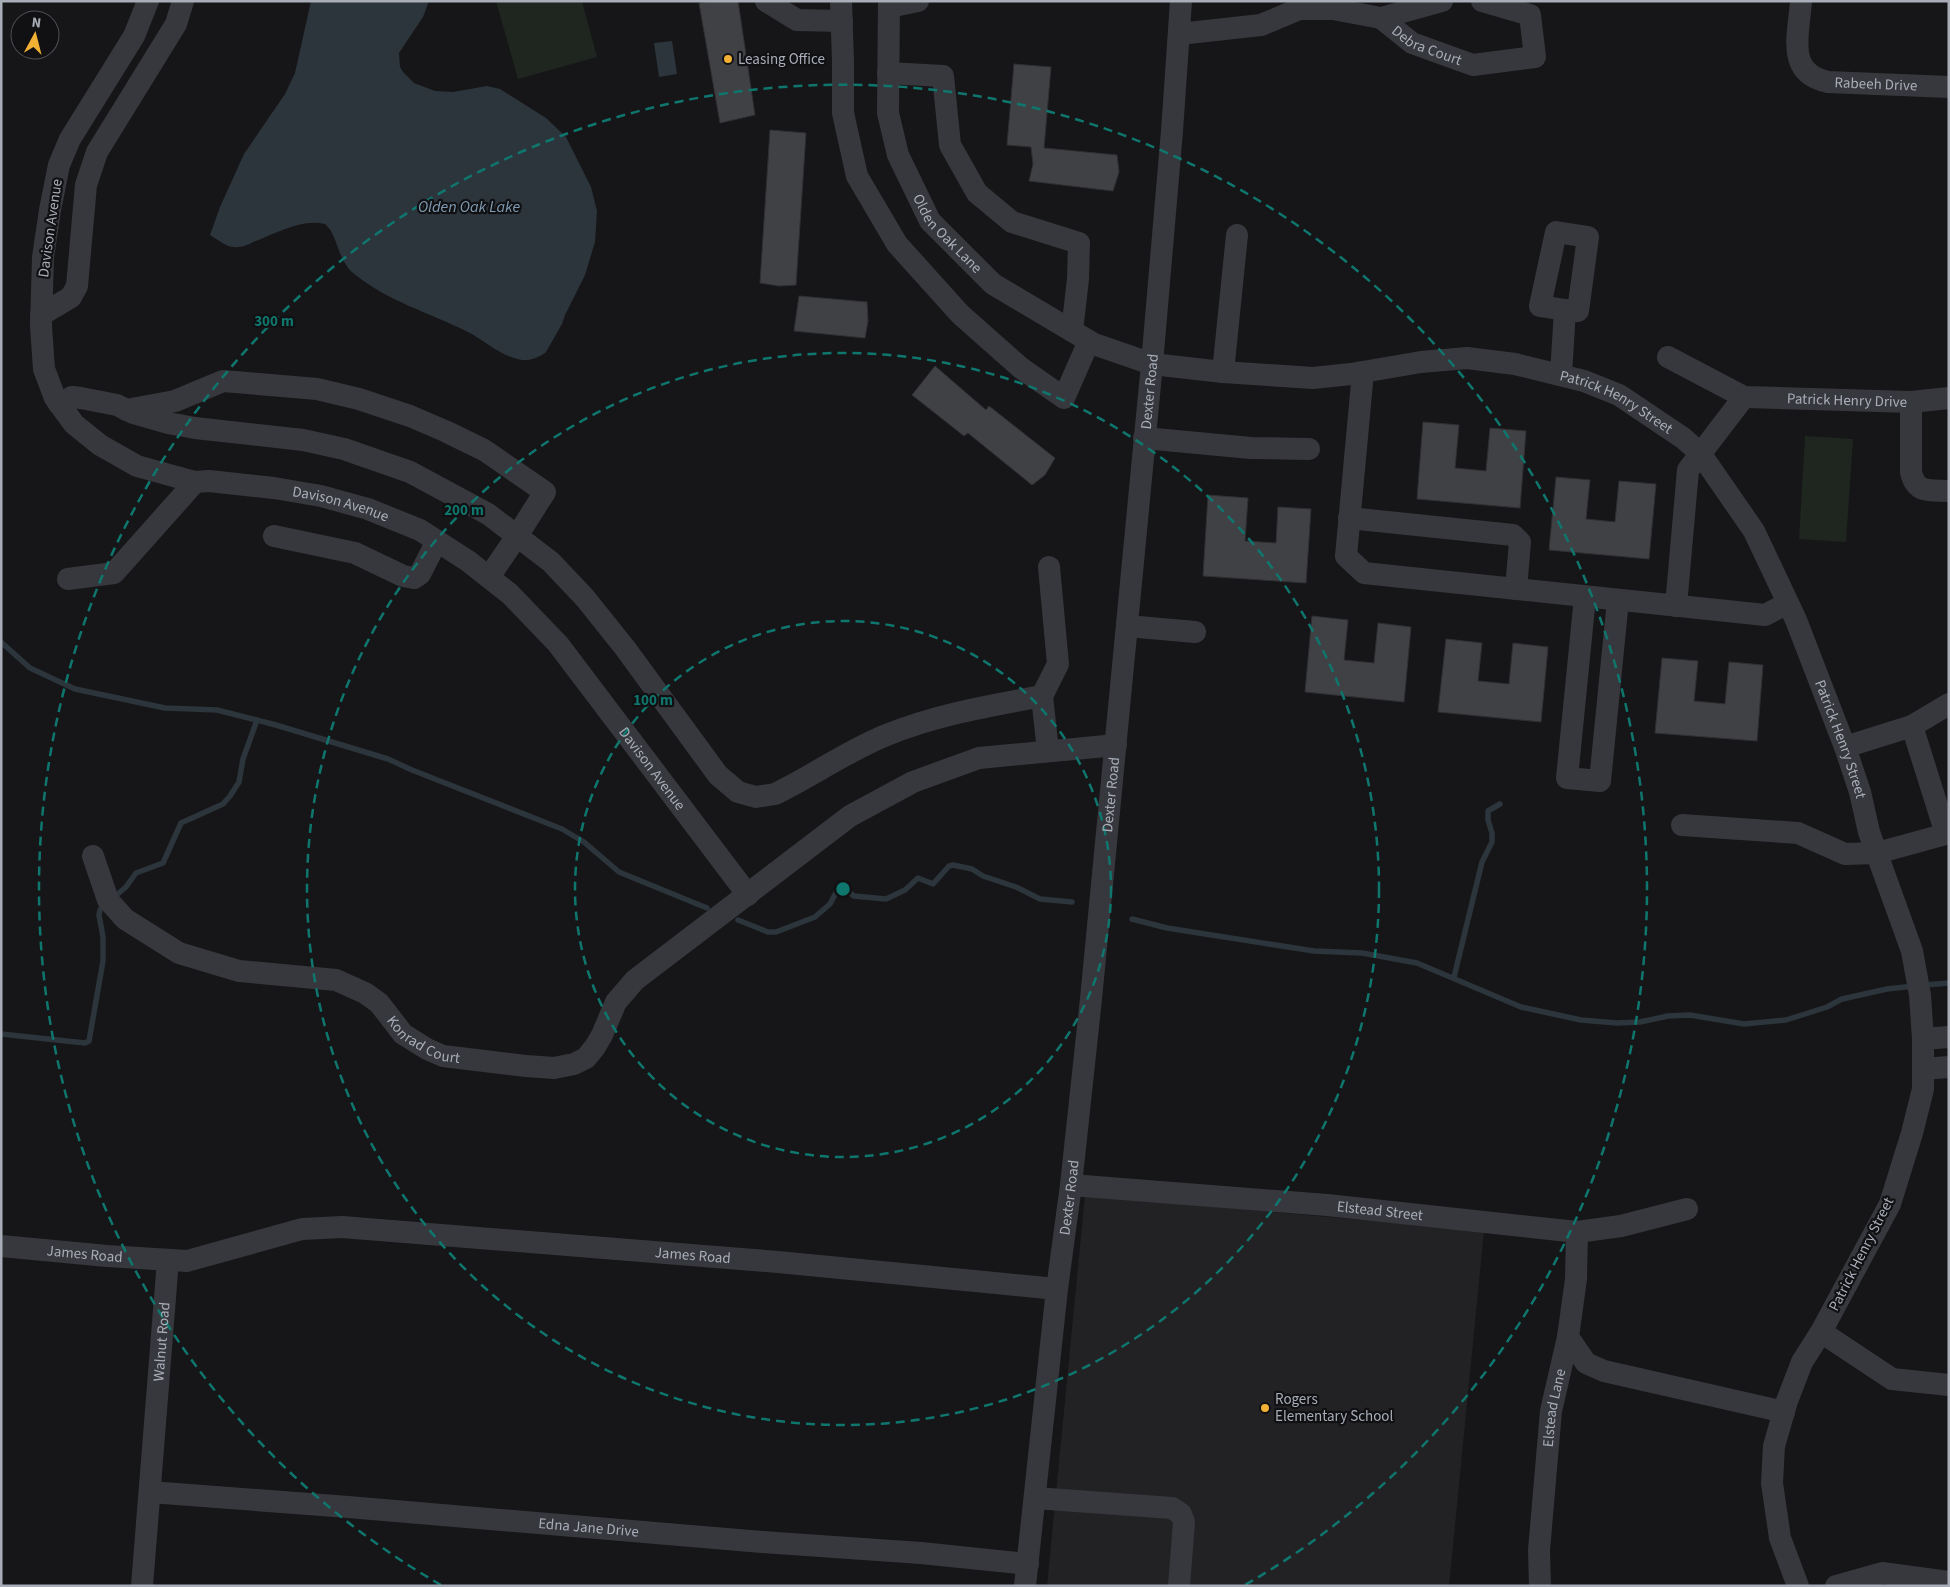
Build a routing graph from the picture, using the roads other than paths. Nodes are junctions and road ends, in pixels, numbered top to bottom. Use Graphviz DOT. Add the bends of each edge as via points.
graph roads {
  1 [pos="148,1"];
  2 [pos="184,1"];
  3 [pos="766,1"];
  4 [pos="918,1"];
  5 [pos="1181,1"];
  6 [pos="1442,1"];
  7 [pos="1482,1"];
  8 [pos="1801,1"];
  9 [pos="889,4"];
  10 [pos="1285,8"];
  11 [pos="841,11"];
  12 [pos="1381,18"];
  13 [pos="1179,34"];
  14 [pos="888,73"];
  15 [pos="1949,87"];
  16 [pos="1237,235"];
  17 [pos="1565,310"];
  18 [pos="41,315"];
  19 [pos="1080,336"];
  20 [pos="1668,357"];
  21 [pos="1152,364"];
  22 [pos="1223,372"];
  23 [pos="1363,372"];
  24 [pos="1561,374"];
  25 [pos="1744,397"];
  26 [pos="1949,398"];
  27 [pos="1910,402"];
  28 [pos="59,404"];
  29 [pos="126,410"];
  30 [pos="1144,438"];
  31 [pos="1310,449"];
  32 [pos="1700,453"];
  33 [pos="195,482"];
  34 [pos="1949,491"];
  35 [pos="1349,518"];
  36 [pos="274,536"];
  37 [pos="517,536"];
  38 [pos="437,541"];
  39 [pos="1049,567"];
  40 [pos="489,577"];
  41 [pos="68,579"];
  42 [pos="1516,589"];
  43 [pos="1585,597"];
  44 [pos="1618,600"];
  45 [pos="1788,603"];
  46 [pos="1676,606"];
  47 [pos="1127,626"];
  48 [pos="1195,632"];
  49 [pos="1042,696"];
  50 [pos="1949,704"];
  51 [pos="1912,726"];
  52 [pos="1116,745"];
  53 [pos="1845,747"];
  54 [pos="1048,751"];
  55 [pos="1682,825"];
  56 [pos="1948,834"];
  57 [pos="1877,853"];
  58 [pos="93,856"];
  59 [pos="748,896"];
  60 [pos="1949,1037"];
  61 [pos="1923,1039"];
  62 [pos="1949,1067"];
  63 [pos="1923,1069"];
  64 [pos="1071,1185"];
  65 [pos="1687,1209"];
  66 [pos="1577,1232"];
  67 [pos="1,1246"];
  68 [pos="168,1260"];
  69 [pos="1057,1289"];
  70 [pos="1821,1332"];
  71 [pos="1568,1337"];
  72 [pos="1949,1385"];
  73 [pos="1784,1412"];
  74 [pos="150,1492"];
  75 [pos="1035,1498"];
  76 [pos="1026,1575"];
  77 [pos="1949,1582"];
  78 [pos="142,1586"];
  79 [pos="1179,1586"];
  80 [pos="1540,1586"];
  81 [pos="1798,1586"];
  82 [pos="1836,1586"];
  1 -- 18 [label="street, Davison Avenue" via="134,36 70,139 59,165 43,257"];
  2 -- 18 [label="street" via="176,24 97,152 86,185 77,286 71,297"];
  3 -- 11 [label="street" via="797,20"];
  4 -- 9 [label="street"];
  5 -- 13 [label="street, Dexter Road"];
  6 -- 12 [label="street, Debra Court"];
  7 -- 12 [label="street, Debra Court" via="1530,15 1535,56 1473,64 1412,43"];
  8 -- 15 [label="street, Rabeeh Drive" via="1798,60 1805,72 1818,80"];
  9 -- 14 [label="street, Olden Oak Lane"];
  10 -- 12 [label="street, Debra Court" via="1333,9"];
  10 -- 13 [label="street, Debra Court" via="1261,25"];
  11 -- 19 [label="street" via="843,113 857,176 897,244 960,314 1021,368 1064,398"];
  13 -- 21 [label="street, Dexter Road"];
  14 -- 19 [label="street, Olden Oak Lane" via="888,113 898,155 930,221 992,284"];
  14 -- 19 [label="street" via="942,76 950,145 977,193 1012,222 1079,243"];
  16 -- 22 [label="street"];
  17 -- 24 [label="street"];
  18 -- 28 [label="street, Davison Avenue" via="44,369"];
  19 -- 21 [label="street, Olden Oak Lane"];
  20 -- 25 [label="street, Patrick Henry Drive"];
  21 -- 22 [label="street, Patrick Henry Street"];
  21 -- 30 [label="street, Dexter Road"];
  22 -- 23 [label="street, Patrick Henry Street" via="1313,378"];
  23 -- 24 [label="street, Patrick Henry Street" via="1467,358"];
  23 -- 35 [label="street"];
  24 -- 32 [label="street, Patrick Henry Street" via="1619,395"];
  25 -- 27 [label="street, Patrick Henry Drive"];
  25 -- 32 [label="street"];
  26 -- 27 [label="street, Patrick Henry Drive"];
  27 -- 34 [label="street" via="1910,472 1916,487"];
  28 -- 29 [label="street" via="72,397 117,405"];
  28 -- 33 [label="street, Davison Avenue" via="74,424 100,445 137,466"];
  29 -- 37 [label="street" via="168,424 303,440 385,462 463,499"];
  29 -- 37 [label="street" via="175,401 223,381 317,389 359,399 410,416 484,450 545,492"];
  30 -- 31 [label="street" via="1251,448"];
  30 -- 47 [label="street, Dexter Road"];
  32 -- 45 [label="street, Patrick Henry Street" via="1754,531"];
  32 -- 46 [label="street" via="1688,470"];
  33 -- 38 [label="street, Davison Avenue" via="274,488 321,496 368,509 420,530"];
  33 -- 41 [label="street" via="114,573"];
  35 -- 42 [label="street" via="1346,556 1364,573"];
  35 -- 42 [label="street" via="1513,535 1520,542"];
  36 -- 38 [label="street" via="355,553 414,578 420,574"];
  37 -- 40 [label="street"];
  37 -- 49 [label="street" via="551,562 585,598 718,775 738,792 756,796 776,794 882,737 917,724 949,714"];
  38 -- 40 [label="street, Davison Avenue"];
  39 -- 49 [label="street" via="1058,664"];
  40 -- 59 [label="street, Davison Avenue" via="558,644"];
  42 -- 43 [label="street"];
  43 -- 44 [label="street"];
  43 -- 44 [label="street" via="1567,778 1600,781"];
  44 -- 46 [label="street"];
  45 -- 46 [label="street" via="1765,615"];
  45 -- 53 [label="street, Patrick Henry Street"];
  47 -- 48 [label="street"];
  47 -- 52 [label="street, Dexter Road"];
  49 -- 54 [label="street"];
  50 -- 51 [label="street"];
  51 -- 53 [label="street"];
  51 -- 56 [label="street"];
  52 -- 54 [label="street"];
  52 -- 64 [label="street, Dexter Road"];
  53 -- 57 [label="street, Patrick Henry Street"];
  54 -- 59 [label="street" via="979,758 913,782 850,816"];
  55 -- 57 [label="street" via="1798,833 1845,854"];
  56 -- 57 [label="street"];
  57 -- 61 [label="street, Patrick Henry Street" via="1912,951"];
  58 -- 59 [label="street, Konrad Court" via="108,900 125,919 179,953 239,972 336,980 366,993 379,1003 403,1034 427,1049 450,1057 535,1067 554,1068 586,1058 602,1035 616,1002 635,980"];
  60 -- 61 [label="street"];
  61 -- 63 [label="street, Patrick Henry Street"];
  62 -- 63 [label="street"];
  63 -- 70 [label="street, Patrick Henry Street" via="1923,1090 1890,1204"];
  64 -- 66 [label="street, Elstead Street" via="1327,1205"];
  64 -- 69 [label="street, Dexter Road"];
  65 -- 66 [label="street, Elstead Street" via="1621,1226"];
  66 -- 71 [label="street, Elstead Lane" via="1576,1279"];
  67 -- 68 [label="street, James Road"];
  68 -- 69 [label="street, James Road" via="187,1261 302,1230 342,1227 778,1262"];
  68 -- 74 [label="street, Walnut Road"];
  69 -- 75 [label="street, Dexter Road"];
  70 -- 72 [label="street" via="1892,1379"];
  70 -- 73 [label="street, Patrick Henry Street" via="1802,1362"];
  71 -- 73 [label="street" via="1586,1363 1604,1371"];
  71 -- 80 [label="street, Elstead Lane" via="1551,1411 1539,1550"];
  73 -- 81 [label="street, Patrick Henry Street" via="1774,1446 1772,1483 1780,1538"];
  74 -- 76 [label="street, Edna Jane Drive" via="921,1553"];
  74 -- 78 [label="street, Walnut Road"];
  75 -- 76 [label="street, Dexter Road"];
  75 -- 79 [label="street" via="1172,1508 1184,1522"];
  77 -- 82 [label="street" via="1882,1573"];
}
